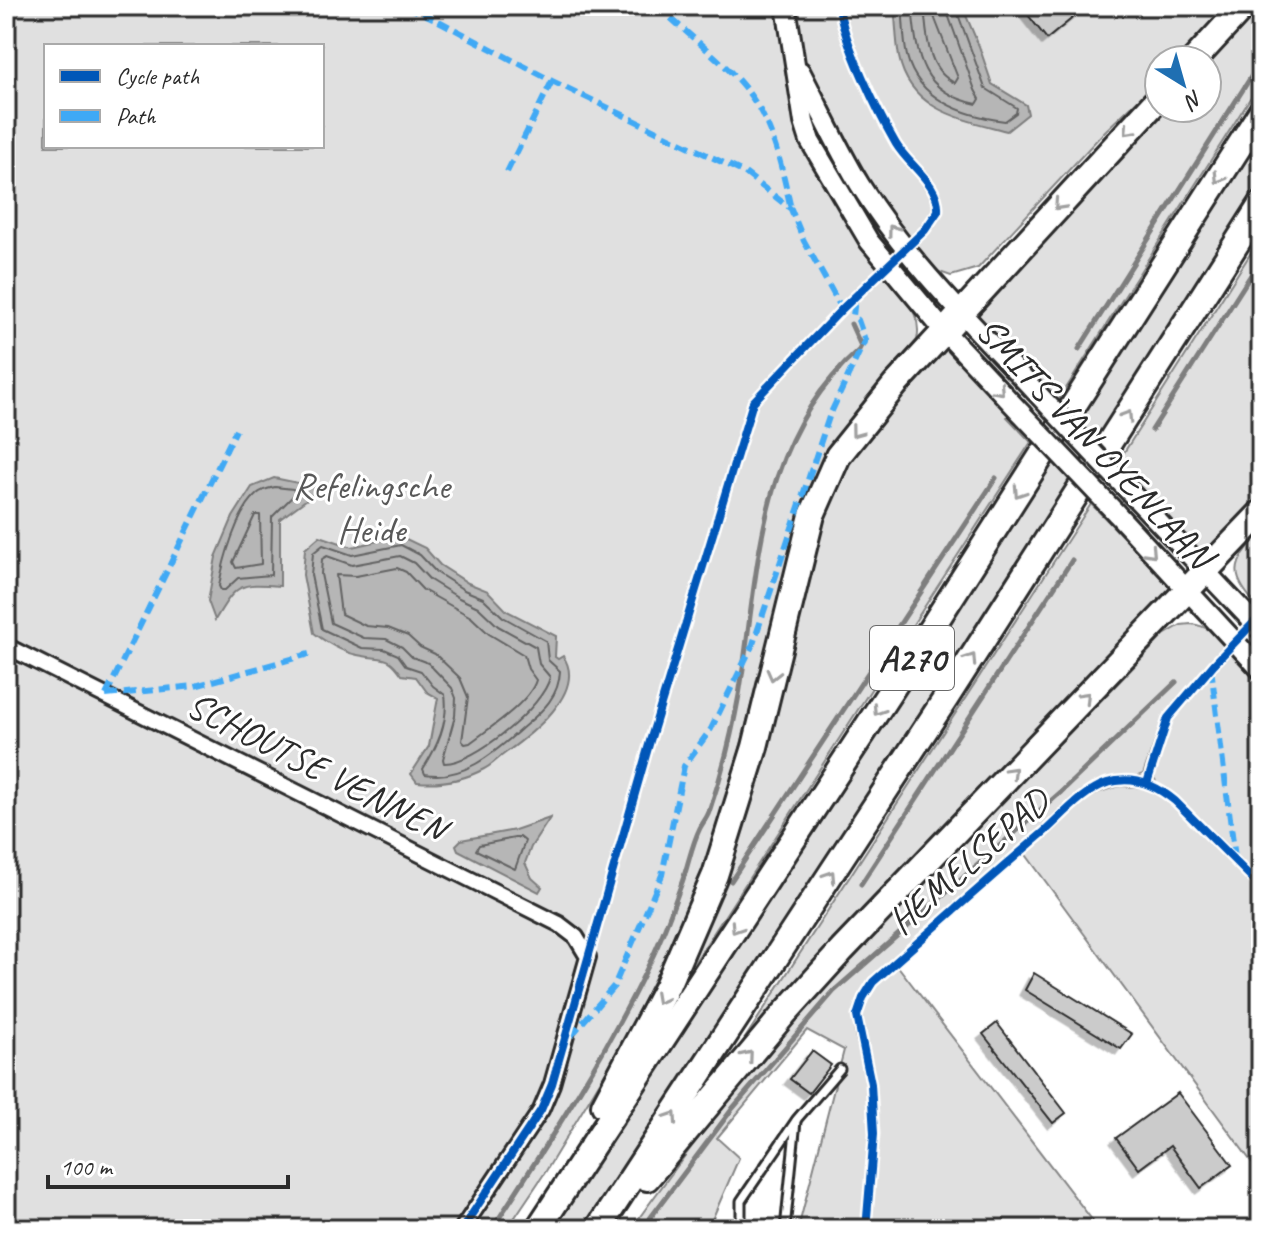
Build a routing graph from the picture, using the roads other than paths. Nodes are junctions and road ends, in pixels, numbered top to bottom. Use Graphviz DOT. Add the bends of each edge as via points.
graph roads {
  1 [pos="786,6"];
  2 [pos="1244,6"];
  3 [pos="1209,44"];
  4 [pos="793,58"];
  5 [pos="1261,112"];
  6 [pos="1143,115"];
  7 [pos="1261,205"];
  8 [pos="960,312"];
  9 [pos="944,331"];
  10 [pos="1261,513"];
  11 [pos="1205,573"];
  12 [pos="1187,590"];
  13 [pos="1261,630"];
  14 [pos="6,646"];
  15 [pos="1261,670"];
  16 [pos="840,1069"];
  17 [pos="797,1119"];
  18 [pos="557,1200"];
  19 [pos="462,1229"];
  20 [pos="538,1229"];
  21 [pos="600,1229"];
  22 [pos="741,1229"];
  23 [pos="785,1229"];
  1 -- 4 [label="main road, SMITS VAN OYENLAAN"];
  2 -- 3 [label="highway"];
  8 -- 4 [label="main road, SMITS VAN OYENLAAN, one-way" via="861,186"];
  4 -- 9 [label="main road, SMITS VAN OYENLAAN" via="810,141 869,241"];
  5 -- 18 [label="highway, A270, one-way"];
  6 -- 8 [label="highway, A270, one-way"];
  21 -- 7 [label="highway, A270, one-way"];
  8 -- 9 [label="highway, A270"];
  8 -- 11 [label="main road, SMITS VAN OYENLAAN, bridge"];
  9 -- 12 [label="main road, SMITS VAN OYENLAAN, one-way, bridge"];
  9 -- 18 [label="highway, A270, one-way" via="854,434 823,489 812,515 755,747 715,875 667,986"];
  10 -- 11 [label="highway, A270"];
  11 -- 12 [label="highway, A270"];
  11 -- 13 [label="main road, SMITS VAN OYENLAAN"];
  12 -- 15 [label="main road, SMITS VAN OYENLAAN"];
  21 -- 12 [label="highway, A270, one-way" via="842,950"];
  14 -- 19 [label="street, SCHOUTSE VENNEN" via="576,937 588,957 552,1084 541,1110"];
  16 -- 17 [label="lane"];
  17 -- 22 [label="lane" via="741,1201"];
  17 -- 23 [label="lane"];
  18 -- 20 [label="highway, A270"];
}
